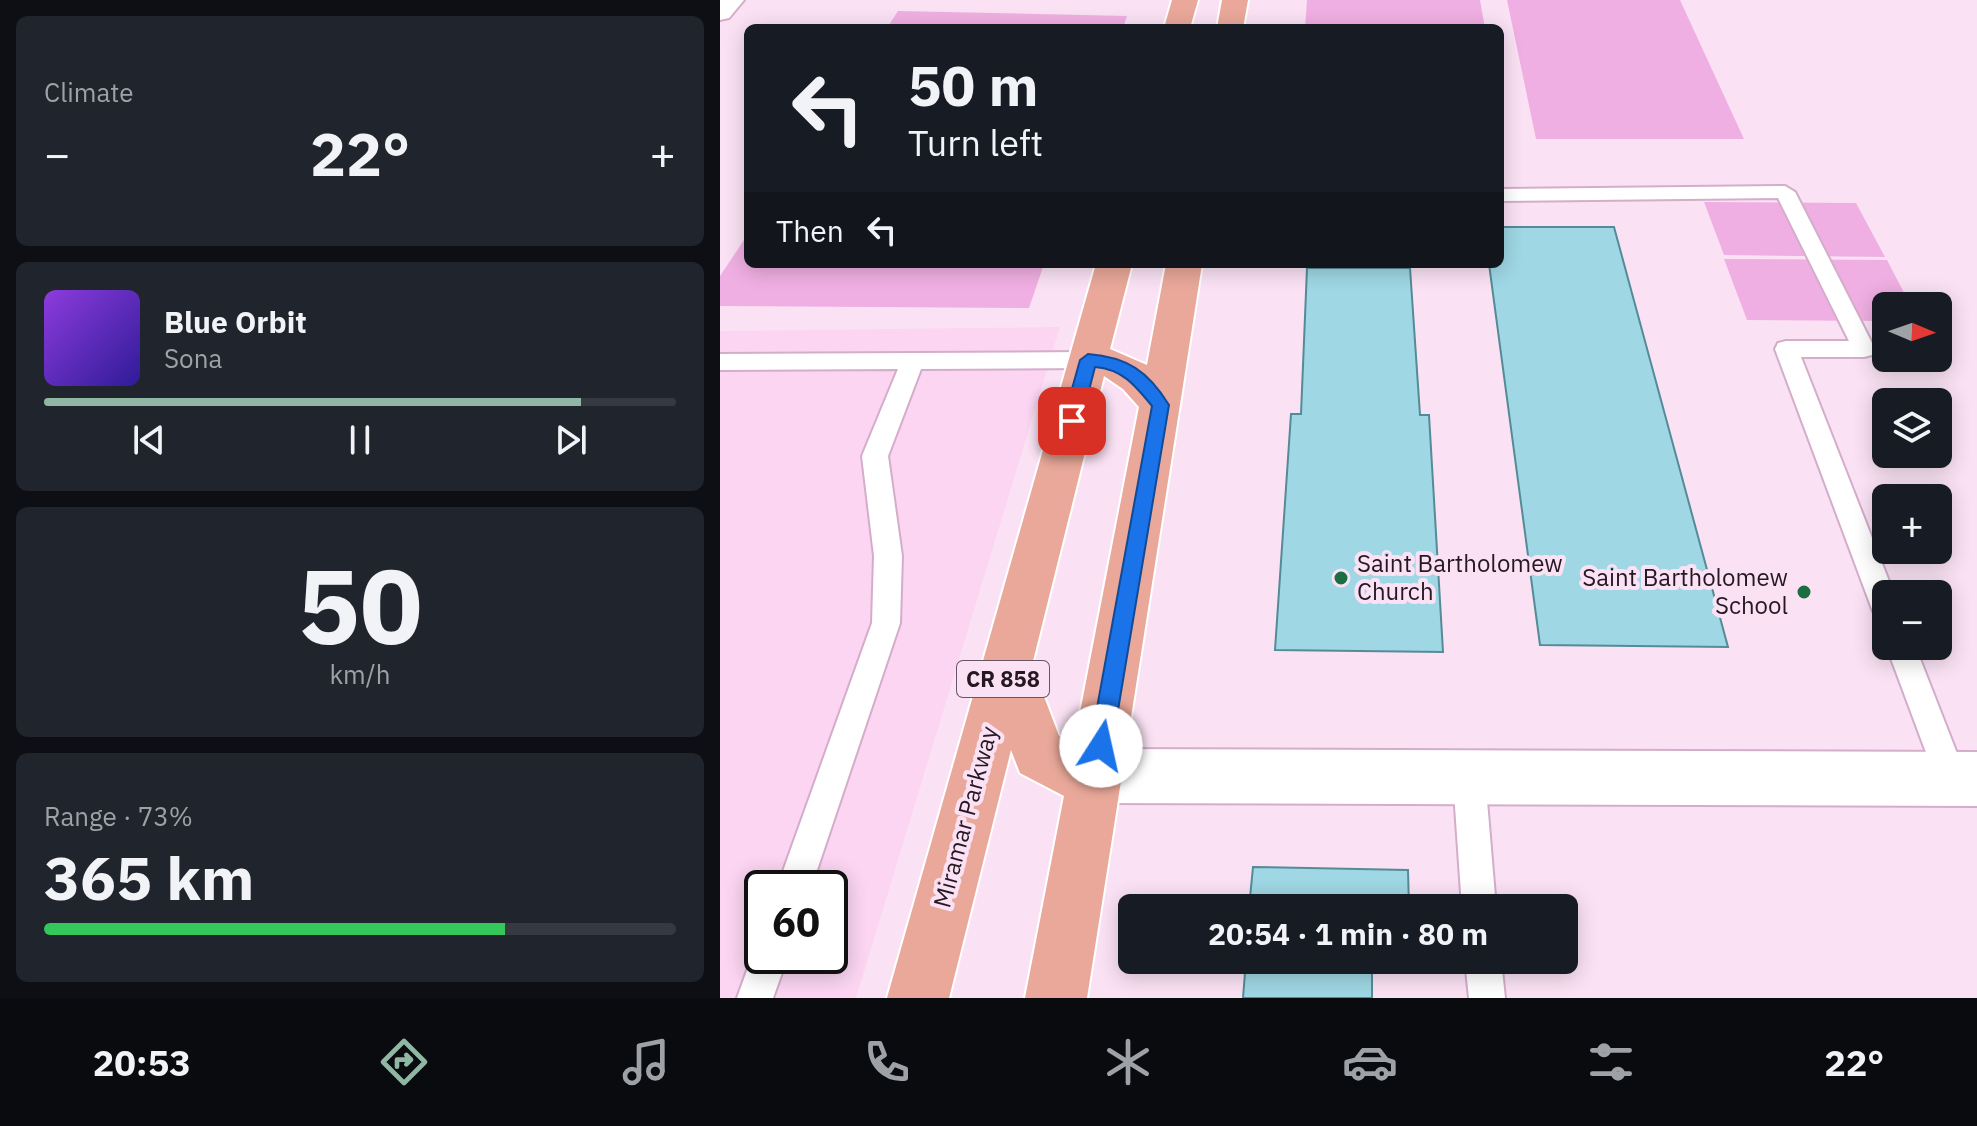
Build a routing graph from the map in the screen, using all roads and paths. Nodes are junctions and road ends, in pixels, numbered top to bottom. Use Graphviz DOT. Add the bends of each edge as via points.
graph roads {
  1 [pos="731,0"];
  2 [pos="1185,0"];
  3 [pos="1235,0"];
  4 [pos="720,12"];
  5 [pos="1178,24"];
  6 [pos="1231,24"];
  7 [pos="1504,195"];
  8 [pos="1113,268"];
  9 [pos="1183,268"];
  10 [pos="1088,360"];
  11 [pos="913,361"];
  12 [pos="720,362"];
  13 [pos="1160,405"];
  14 [pos="1875,580"];
  15 [pos="1907,660"];
  16 [pos="1007,666"];
  17 [pos="1096,776"];
  18 [pos="1469,777"];
  19 [pos="1964,779"];
  20 [pos="800,870"];
  21 [pos="1478,894"];
  22 [pos="764,974"];
  23 [pos="1484,974"];
  24 [pos="755,998"];
  25 [pos="918,998"];
  26 [pos="1056,998"];
  27 [pos="1487,998"];
  1 -- 4 [label="street"];
  2 -- 5 [label="main road"];
  3 -- 6 [label="main road"];
  7 -- 14 [label="lane" via="1785,192 1864,349 1786,349"];
  8 -- 10 [label="main road, Miramar Parkway / CR 858"];
  9 -- 13 [label="main road"];
  10 -- 11 [label="lane"];
  10 -- 13 [label="main road" via="1112,362 1137,376"];
  10 -- 16 [label="main road, Miramar Parkway / CR 858"];
  11 -- 12 [label="lane"];
  11 -- 20 [label="lane" via="875,456 888,556 886,623"];
  13 -- 17 [label="main road"];
  15 -- 19 [label="lane"];
  16 -- 17 [label="main road" via="1039,754 1066,770"];
  16 -- 25 [label="main road, Miramar Parkway / CR 858"];
  17 -- 18 [label="street"];
  17 -- 26 [label="main road"];
  18 -- 19 [label="street"];
  18 -- 21 [label="lane"];
  22 -- 24 [label="lane"];
  23 -- 27 [label="lane"];
}
